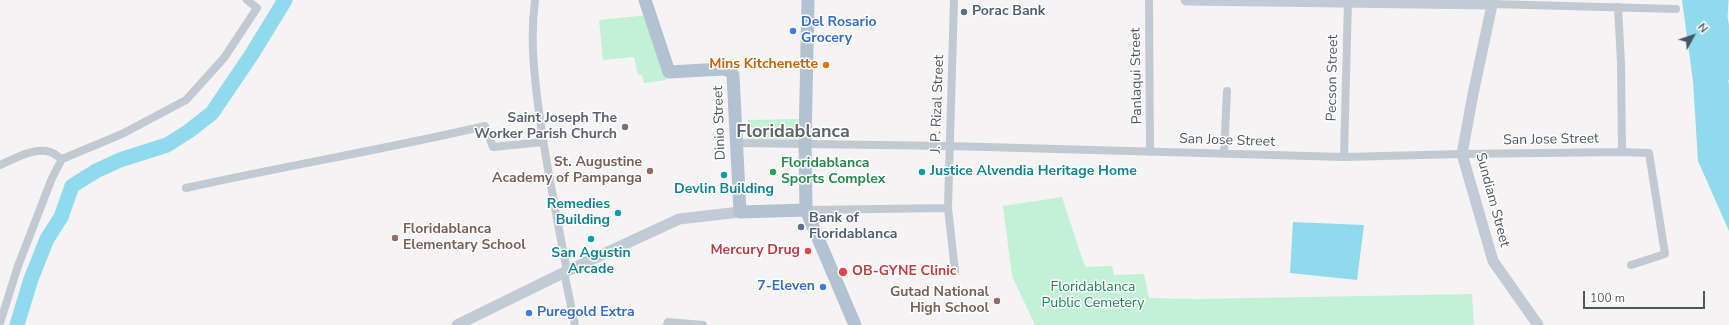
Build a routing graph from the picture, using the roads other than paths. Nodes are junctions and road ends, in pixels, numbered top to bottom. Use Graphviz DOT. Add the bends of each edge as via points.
graph roads {
  1 [pos="247,0"];
  2 [pos="263,0"];
  3 [pos="535,0"];
  4 [pos="645,0"];
  5 [pos="808,0"];
  6 [pos="954,0"];
  7 [pos="1149,0"];
  8 [pos="1186,0"];
  9 [pos="1347,2"];
  10 [pos="1493,2"];
  11 [pos="1618,7"];
  12 [pos="257,8"];
  13 [pos="1676,9"];
  14 [pos="1227,91"];
  15 [pos="543,142"];
  16 [pos="736,143"];
  17 [pos="805,143"];
  18 [pos="949,146"];
  19 [pos="1150,152"];
  20 [pos="1622,152"];
  21 [pos="1224,154"];
  22 [pos="1462,154"];
  23 [pos="1344,157"];
  24 [pos="62,159"];
  25 [pos="0,165"];
  26 [pos="186,188"];
  27 [pos="948,208"];
  28 [pos="806,210"];
  29 [pos="740,212"];
  30 [pos="1631,265"];
  31 [pos="955,271"];
  32 [pos="565,272"];
  33 [pos="0,324"];
  34 [pos="457,325"];
  35 [pos="575,325"];
  36 [pos="667,325"];
  37 [pos="703,325"];
  38 [pos="855,325"];
  39 [pos="1538,325"];
  1 -- 12 [label="street"];
  2 -- 12 [label="street"];
  3 -- 15 [label="street" via="531,44"];
  4 -- 16 [label="main road, Dinio Street" via="669,72 723,69 730,71 734,78"];
  5 -- 17 [label="main road"];
  6 -- 18 [label="street, J. P. Rizal Street"];
  7 -- 19 [label="street, Panlaqui Street"];
  8 -- 9 [label="street"];
  9 -- 10 [label="street"];
  9 -- 23 [label="street, Pecson Street"];
  10 -- 11 [label="street"];
  10 -- 22 [label="street, Sundiam Street"];
  11 -- 13 [label="street"];
  11 -- 20 [label="street"];
  12 -- 24 [label="street" via="224,58 186,100 122,134"];
  14 -- 21 [label="street"];
  15 -- 26 [label="street" via="493,148 485,126"];
  15 -- 32 [label="street"];
  16 -- 17 [label="street, San Jose Street"];
  16 -- 29 [label="main road, Dinio Street"];
  17 -- 18 [label="street, San Jose Street"];
  17 -- 28 [label="main road"];
  18 -- 19 [label="street, San Jose Street"];
  18 -- 27 [label="street, J. P. Rizal Street"];
  19 -- 21 [label="street, San Jose Street"];
  20 -- 22 [label="street, San Jose Street"];
  20 -- 30 [label="street, San Jose Street" via="1649,153 1665,254"];
  21 -- 23 [label="street, San Jose Street"];
  22 -- 23 [label="street, San Jose Street"];
  22 -- 39 [label="street, Sundiam Street" via="1493,260"];
  24 -- 25 [label="street" via="50,152 35,152"];
  24 -- 33 [label="street" via="52,178 18,266"];
  27 -- 28 [label="street"];
  27 -- 31 [label="street, J. P. Rizal Street"];
  28 -- 29 [label="main road"];
  28 -- 38 [label="main road"];
  29 -- 32 [label="street" via="679,219"];
  32 -- 34 [label="street"];
  32 -- 35 [label="street"];
  36 -- 37 [label="street" via="668,322"];
}
